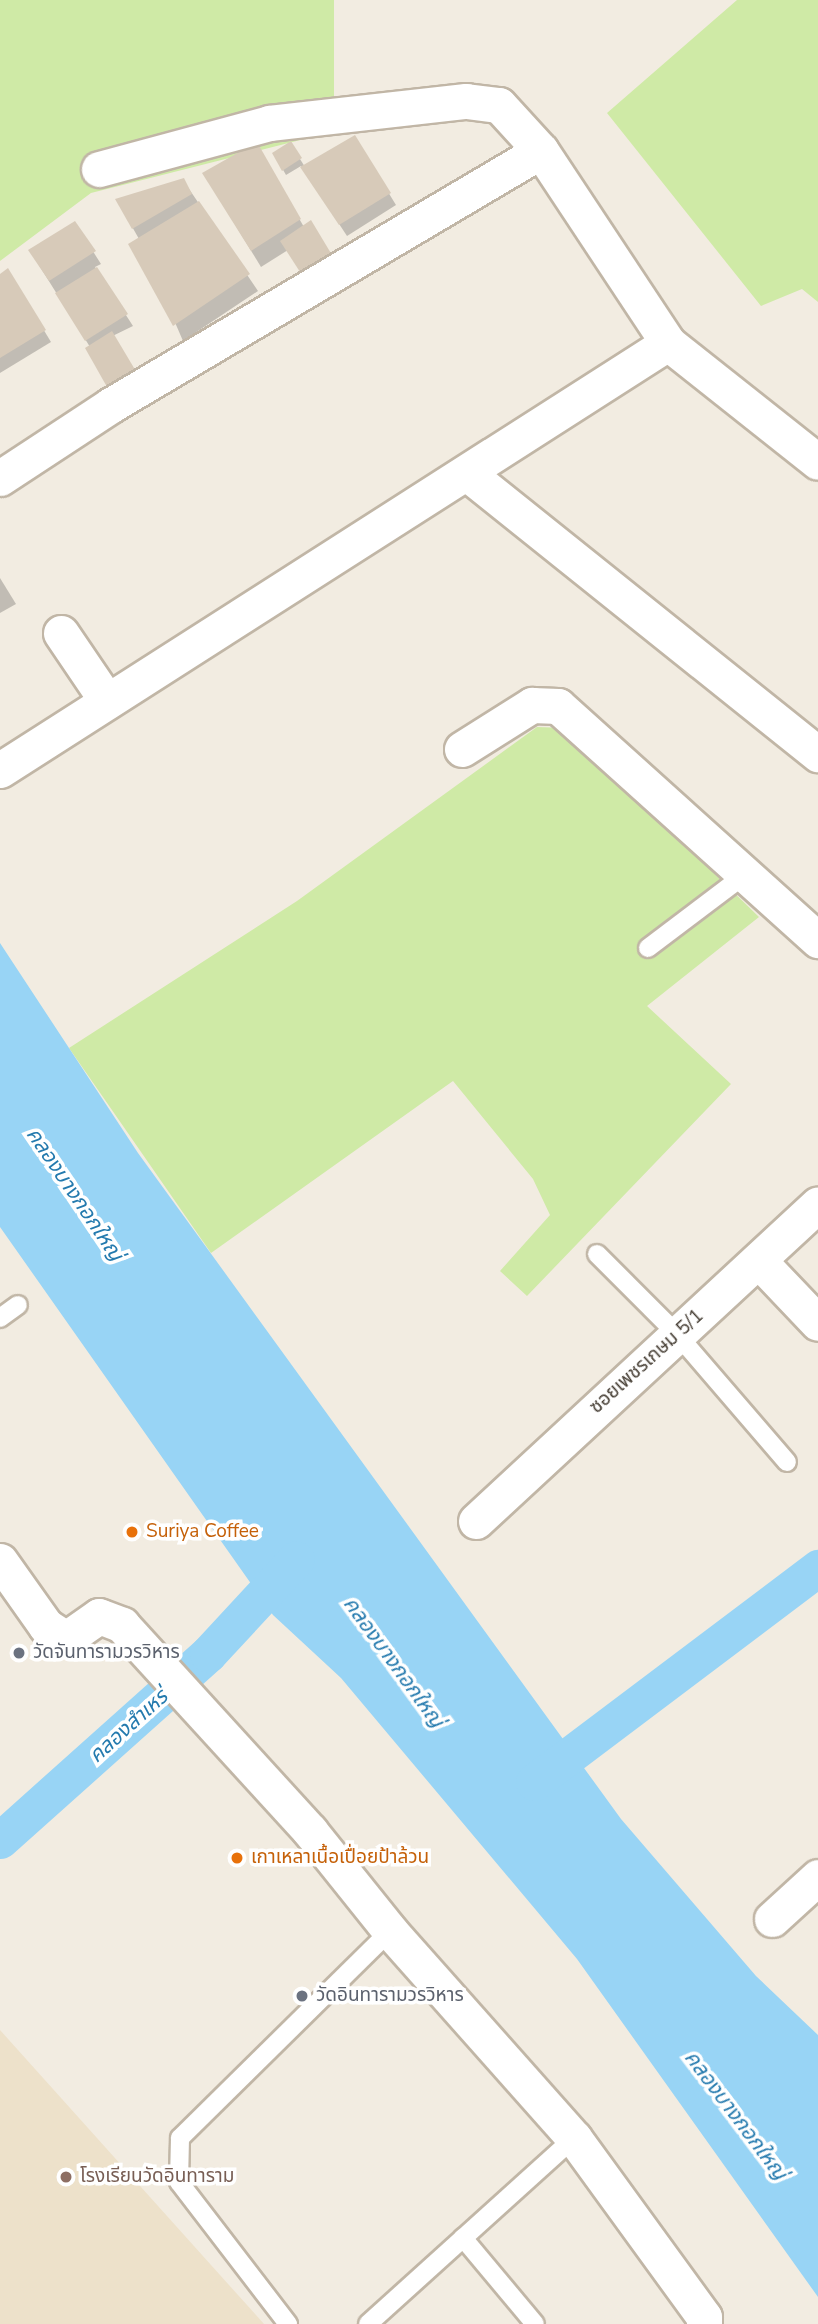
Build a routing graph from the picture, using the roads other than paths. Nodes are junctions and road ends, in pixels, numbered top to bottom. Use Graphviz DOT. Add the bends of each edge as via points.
graph roads {
  1 [pos="541,150"];
  2 [pos="99,169"];
  3 [pos="668,343"];
  4 [pos="818,462"];
  5 [pos="467,473"];
  6 [pos="0,478"];
  7 [pos="61,633"];
  8 [pos="107,701"];
  9 [pos="462,749"];
  10 [pos="818,754"];
  11 [pos="0,770"];
  12 [pos="747,873"];
  13 [pos="818,940"];
  14 [pos="648,948"];
  15 [pos="818,1204"];
  16 [pos="597,1254"];
  17 [pos="760,1262"];
  18 [pos="18,1305"];
  19 [pos="0,1318"];
  20 [pos="818,1323"];
  21 [pos="676,1334"];
  22 [pos="787,1462"];
  23 [pos="476,1521"];
  24 [pos="0,1561"];
  25 [pos="818,1877"];
  26 [pos="772,1919"];
  27 [pos="390,1931"];
  28 [pos="575,2138"];
  29 [pos="463,2238"];
  30 [pos="704,2320"];
  31 [pos="288,2324"];
  32 [pos="368,2324"];
  33 [pos="535,2324"];
  1 -- 2 [label="street" via="499,105 466,101 269,123"];
  1 -- 3 [label="street"];
  1 -- 6 [label="street" via="111,405"];
  3 -- 4 [label="street"];
  3 -- 5 [label="street"];
  5 -- 8 [label="street"];
  5 -- 10 [label="street"];
  7 -- 8 [label="street"];
  8 -- 11 [label="street"];
  9 -- 12 [label="street" via="532,705 558,706"];
  12 -- 13 [label="street"];
  12 -- 14 [label="lane"];
  15 -- 17 [label="street, ซอยเพชรเกษม 5/1"];
  16 -- 21 [label="lane"];
  17 -- 20 [label="street"];
  17 -- 21 [label="street, ซอยเพชรเกษม 5/1"];
  18 -- 19 [label="lane"];
  21 -- 22 [label="lane"];
  21 -- 23 [label="street, ซอยเพชรเกษม 5/1"];
  24 -- 27 [label="street" via="55,1633 66,1639 99,1616 122,1625 310,1832"];
  25 -- 26 [label="street"];
  27 -- 28 [label="street"];
  27 -- 31 [label="lane" via="180,2138 179,2182"];
  28 -- 29 [label="lane"];
  28 -- 30 [label="street"];
  29 -- 32 [label="lane"];
  29 -- 33 [label="lane"];
}
